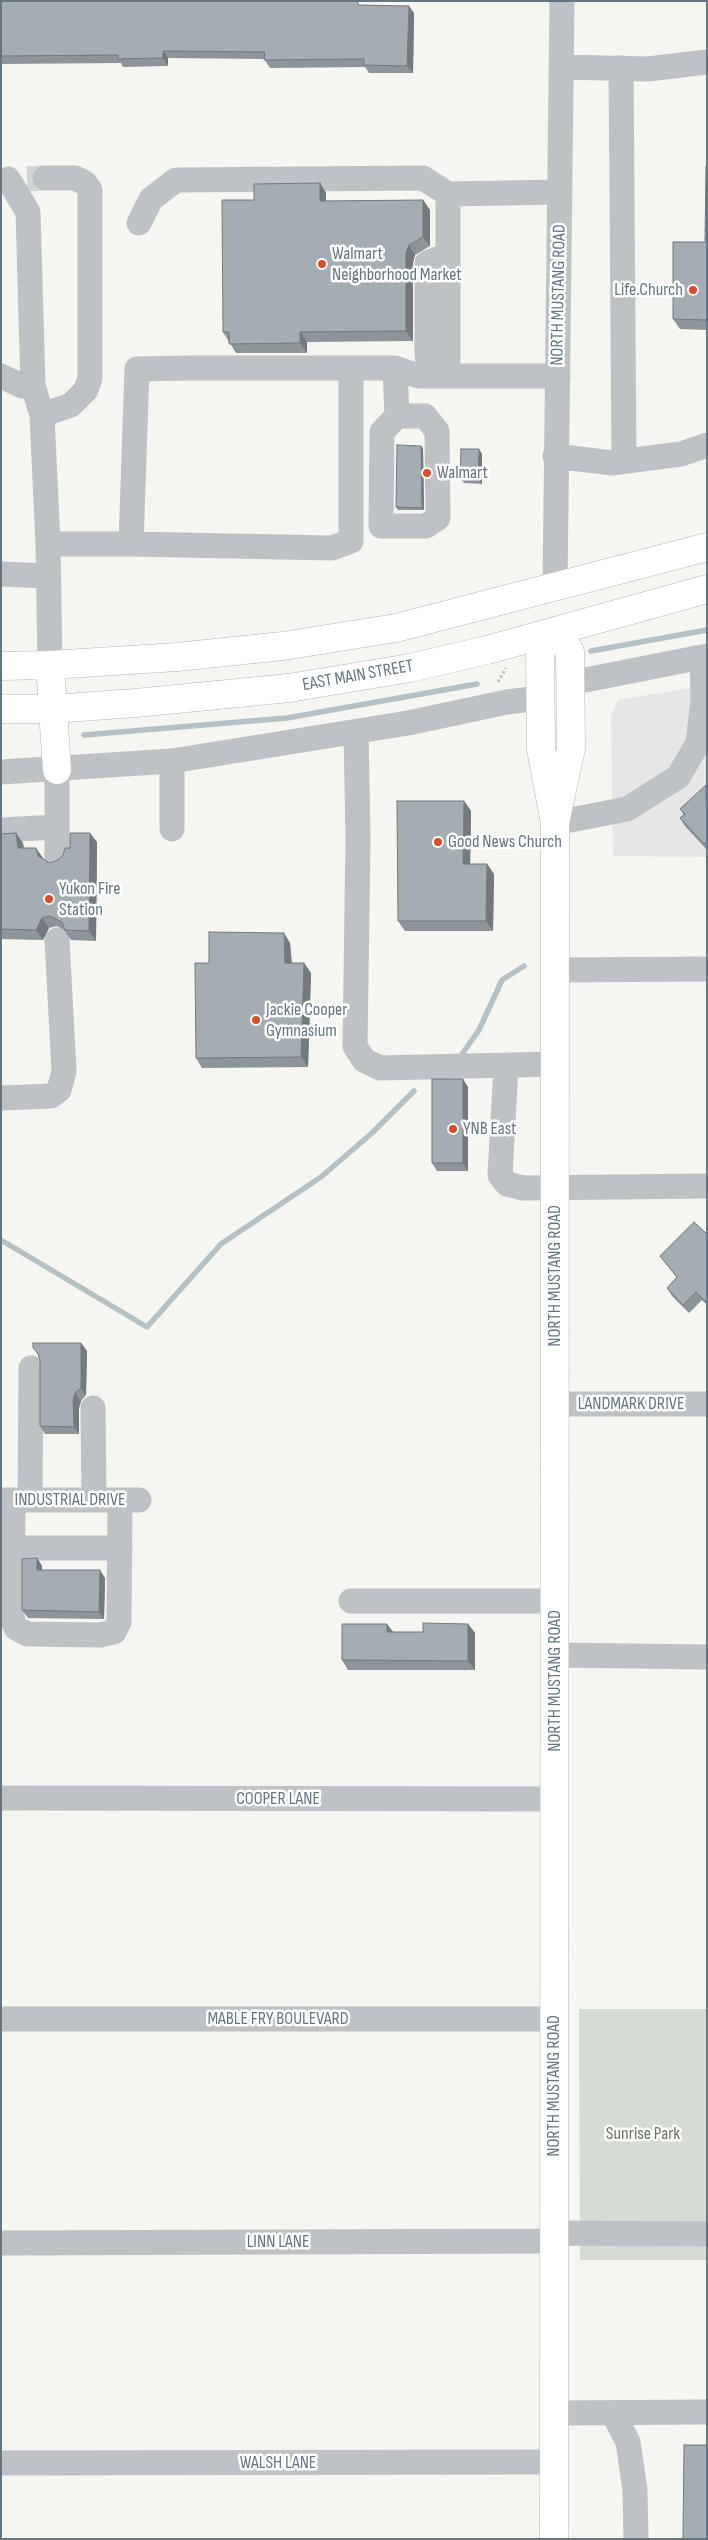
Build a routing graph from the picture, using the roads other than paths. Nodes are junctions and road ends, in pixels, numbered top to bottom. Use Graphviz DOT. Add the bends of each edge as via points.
graph roads {
  1 [pos="562,1"];
  2 [pos="707,62"];
  3 [pos="562,67"];
  4 [pos="621,68"];
  5 [pos="20,179"];
  6 [pos="560,192"];
  7 [pos="448,194"];
  8 [pos="139,224"];
  9 [pos="351,368"];
  10 [pos="395,368"];
  11 [pos="1,376"];
  12 [pos="438,376"];
  13 [pos="558,376"];
  14 [pos="33,386"];
  15 [pos="42,415"];
  16 [pos="397,416"];
  17 [pos="707,444"];
  18 [pos="555,456"];
  19 [pos="624,461"];
  20 [pos="381,526"];
  21 [pos="351,541"];
  22 [pos="48,544"];
  23 [pos="131,544"];
  24 [pos="707,547"];
  25 [pos="1,574"];
  26 [pos="48,576"];
  27 [pos="555,588"];
  28 [pos="707,589"];
  29 [pos="556,631"];
  30 [pos="705,656"];
  31 [pos="1,666"];
  32 [pos="50,666"];
  33 [pos="570,682"];
  34 [pos="540,698"];
  35 [pos="1,709"];
  36 [pos="52,709"];
  37 [pos="356,732"];
  38 [pos="172,761"];
  39 [pos="57,770"];
  40 [pos="1,772"];
  41 [pos="555,823"];
  42 [pos="57,828"];
  43 [pos="172,829"];
  44 [pos="1,830"];
  45 [pos="57,858"];
  46 [pos="57,940"];
  47 [pos="707,969"];
  48 [pos="555,970"];
  49 [pos="555,1064"];
  50 [pos="506,1067"];
  51 [pos="1,1098"];
  52 [pos="707,1186"];
  53 [pos="555,1187"];
  54 [pos="31,1368"];
  55 [pos="555,1404"];
  56 [pos="707,1404"];
  57 [pos="93,1408"];
  58 [pos="15,1500"];
  59 [pos="94,1500"];
  60 [pos="13,1548"];
  61 [pos="120,1548"];
  62 [pos="555,1600"];
  63 [pos="351,1601"];
  64 [pos="555,1655"];
  65 [pos="707,1657"];
  66 [pos="1,1798"];
  67 [pos="555,1799"];
  68 [pos="1,2019"];
  69 [pos="554,2019"];
  70 [pos="707,2234"];
  71 [pos="554,2237"];
  72 [pos="1,2243"];
  73 [pos="707,2412"];
  74 [pos="554,2413"];
  75 [pos="613,2413"];
  76 [pos="554,2462"];
  77 [pos="1,2464"];
  78 [pos="554,2539"];
  79 [pos="636,2539"];
  1 -- 3 [label="street, NORTH MUSTANG ROAD"];
  2 -- 4 [label="street" via="648,69"];
  3 -- 4 [label="street"];
  3 -- 6 [label="street, NORTH MUSTANG ROAD"];
  4 -- 19 [label="street"];
  5 -- 14 [label="street" via="28,212"];
  5 -- 15 [label="street" via="76,178 90,190 90,378 86,390 71,405"];
  6 -- 7 [label="street"];
  6 -- 13 [label="street, NORTH MUSTANG ROAD"];
  7 -- 8 [label="street" via="423,178 176,180 151,199"];
  7 -- 12 [label="street" via="448,259"];
  9 -- 10 [label="street"];
  9 -- 21 [label="street"];
  9 -- 23 [label="street" via="137,369"];
  10 -- 12 [label="street" via="418,376"];
  10 -- 16 [label="street"];
  11 -- 14 [label="street" via="22,386"];
  12 -- 13 [label="street"];
  13 -- 18 [label="street, NORTH MUSTANG ROAD"];
  14 -- 15 [label="street"];
  15 -- 22 [label="street"];
  16 -- 20 [label="street" via="382,432"];
  16 -- 20 [label="street" via="425,416 437,432 438,518 426,526"];
  17 -- 19 [label="street" via="681,454"];
  18 -- 19 [label="street" via="612,463"];
  18 -- 27 [label="street, NORTH MUSTANG ROAD"];
  20 -- 21 [label="street"];
  21 -- 23 [label="street" via="332,548"];
  22 -- 23 [label="street"];
  22 -- 26 [label="street"];
  24 -- 27 [label="main road"];
  25 -- 26 [label="street"];
  26 -- 32 [label="street"];
  27 -- 29 [label="main road"];
  27 -- 32 [label="main road" via="396,628 283,646"];
  28 -- 29 [label="main road, EAST MAIN STREET"];
  29 -- 33 [label="main road, NORTH MUSTANG ROAD" via="570,652"];
  29 -- 34 [label="main road, NORTH MUSTANG ROAD" via="540,651"];
  29 -- 36 [label="main road, EAST MAIN STREET" via="410,668 290,688"];
  30 -- 33 [label="street"];
  30 -- 41 [label="street" via="698,744 678,777 628,809"];
  31 -- 32 [label="main road"];
  32 -- 36 [label="main road"];
  33 -- 41 [label="main road, NORTH MUSTANG ROAD" via="570,748"];
  34 -- 37 [label="street"];
  34 -- 41 [label="main road, NORTH MUSTANG ROAD" via="541,748"];
  35 -- 36 [label="main road, EAST MAIN STREET"];
  36 -- 39 [label="main road"];
  37 -- 38 [label="street"];
  37 -- 50 [label="street" via="355,1046 364,1060 380,1068"];
  38 -- 39 [label="street"];
  38 -- 43 [label="street"];
  39 -- 40 [label="street"];
  39 -- 42 [label="street"];
  41 -- 48 [label="main road, NORTH MUSTANG ROAD"];
  42 -- 44 [label="street"];
  42 -- 45 [label="street"];
  46 -- 51 [label="street" via="64,1071 59,1090 51,1096"];
  47 -- 48 [label="street"];
  48 -- 49 [label="main road, NORTH MUSTANG ROAD"];
  49 -- 50 [label="street"];
  49 -- 53 [label="main road, NORTH MUSTANG ROAD"];
  50 -- 53 [label="street" via="500,1175 507,1184 523,1188"];
  52 -- 53 [label="street"];
  53 -- 55 [label="main road, NORTH MUSTANG ROAD"];
  54 -- 58 [label="street"];
  55 -- 56 [label="street, LANDMARK DRIVE"];
  55 -- 62 [label="main road, NORTH MUSTANG ROAD"];
  57 -- 59 [label="street"];
  58 -- 59 [label="street, INDUSTRIAL DRIVE"];
  58 -- 60 [label="street"];
  59 -- 61 [label="street, INDUSTRIAL DRIVE" via="129,1500"];
  60 -- 61 [label="street"];
  60 -- 61 [label="street" via="12,1618 16,1628 27,1634 100,1635 114,1632 119,1622"];
  62 -- 63 [label="street"];
  62 -- 64 [label="main road, NORTH MUSTANG ROAD"];
  64 -- 65 [label="street"];
  64 -- 67 [label="main road, NORTH MUSTANG ROAD"];
  66 -- 67 [label="street, COOPER LANE"];
  67 -- 69 [label="main road, NORTH MUSTANG ROAD"];
  68 -- 69 [label="street, MABLE FRY BOULEVARD"];
  69 -- 71 [label="main road, NORTH MUSTANG ROAD"];
  70 -- 71 [label="street, LINN LANE"];
  71 -- 72 [label="street, LINN LANE"];
  71 -- 74 [label="main road, NORTH MUSTANG ROAD"];
  73 -- 75 [label="street"];
  74 -- 75 [label="street"];
  74 -- 76 [label="main road, NORTH MUSTANG ROAD"];
  75 -- 79 [label="street" via="628,2442 635,2490"];
  76 -- 77 [label="street, WALSH LANE"];
  76 -- 78 [label="main road, NORTH MUSTANG ROAD"];
}
